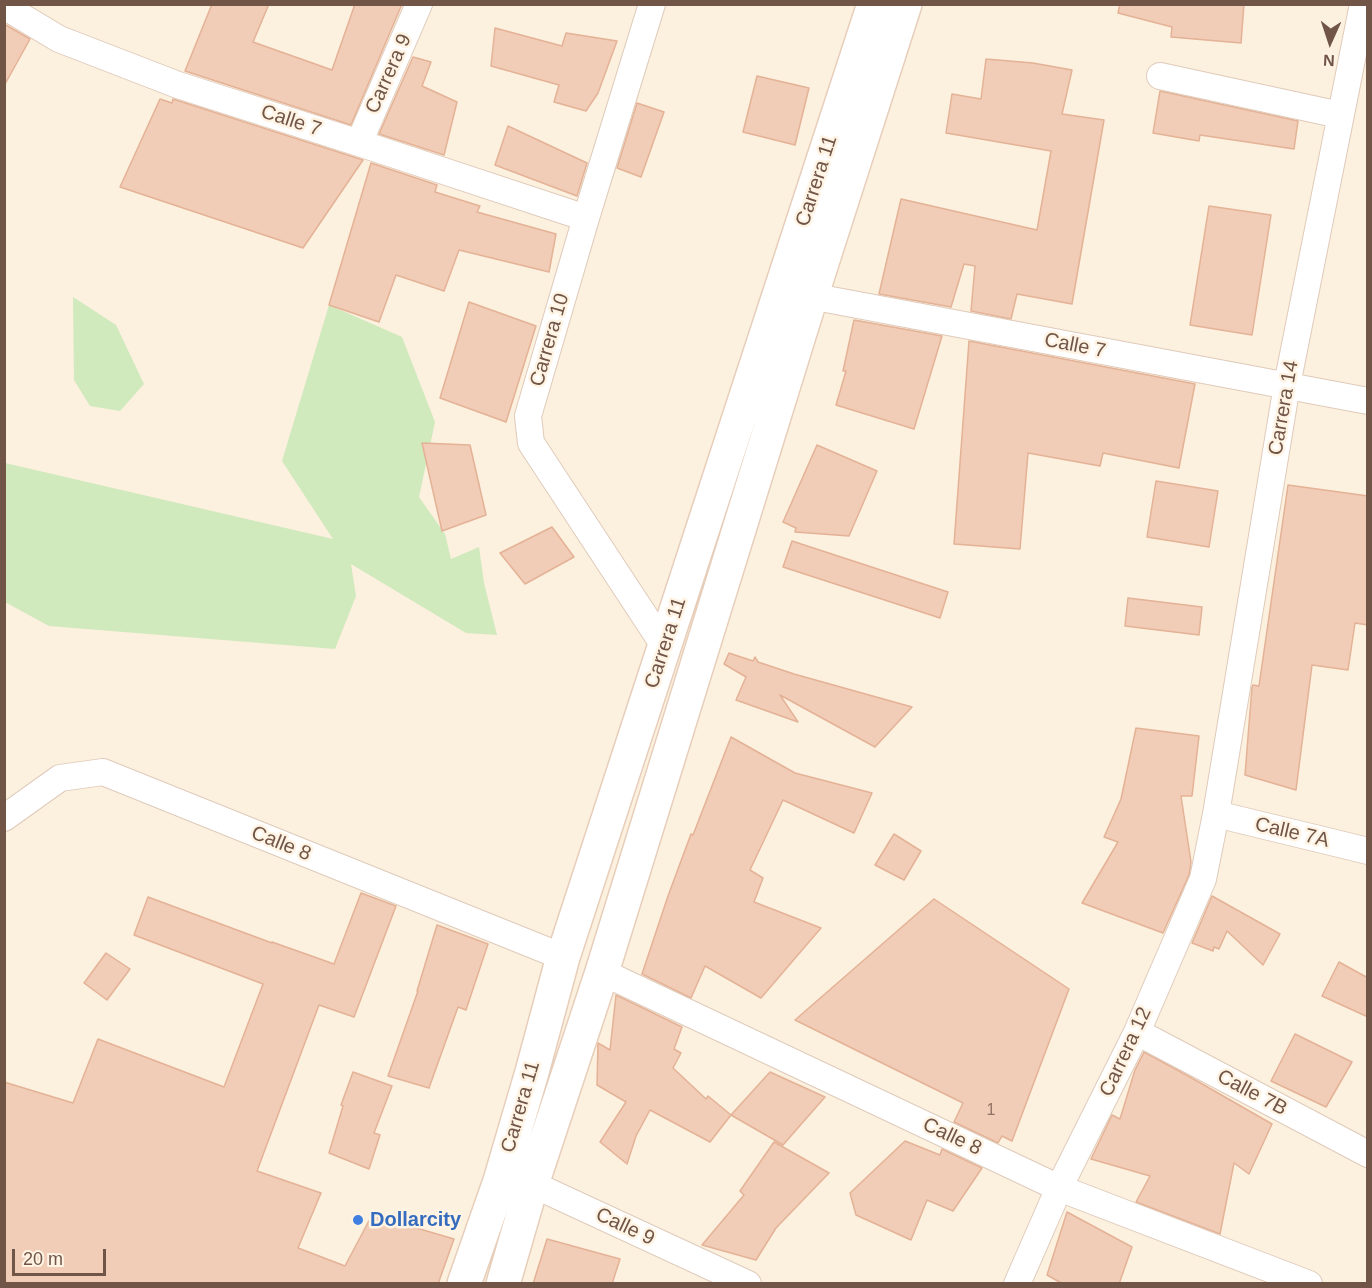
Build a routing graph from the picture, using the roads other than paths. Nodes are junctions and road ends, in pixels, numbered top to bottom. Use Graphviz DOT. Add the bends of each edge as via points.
graph roads {
  1 [pos="419,4"];
  2 [pos="652,4"];
  3 [pos="874,4"];
  4 [pos="905,4"];
  5 [pos="1363,4"];
  6 [pos="4,6"];
  7 [pos="1160,76"];
  8 [pos="1340,115"];
  9 [pos="359,143"];
  10 [pos="586,218"];
  11 [pos="797,294"];
  12 [pos="1287,386"];
  13 [pos="1368,400"];
  14 [pos="665,646"];
  15 [pos="1216,814"];
  16 [pos="4,818"];
  17 [pos="1368,851"];
  18 [pos="563,957"];
  19 [pos="602,972"];
  20 [pos="1137,1032"];
  21 [pos="1368,1154"];
  22 [pos="500,1181"];
  23 [pos="532,1184"];
  24 [pos="1059,1188"];
  25 [pos="464,1284"];
  26 [pos="503,1284"];
  27 [pos="748,1284"];
  28 [pos="1017,1284"];
  29 [pos="1309,1284"];
  1 -- 9 [label="street, Carrera 9"];
  2 -- 10 [label="street, Carrera 10"];
  3 -- 11 [label="main road, Carrera 11"];
  4 -- 11 [label="main road, Carrera 11"];
  5 -- 8 [label="street, Carrera 14"];
  6 -- 9 [label="street, Calle 7" via="59,39 178,85"];
  7 -- 8 [label="street"];
  8 -- 12 [label="street, Carrera 14"];
  9 -- 10 [label="street, Calle 7"];
  10 -- 14 [label="street, Carrera 10" via="528,416 531,443"];
  11 -- 12 [label="street, Calle 7"];
  11 -- 14 [label="main road, Carrera 11"];
  11 -- 19 [label="main road, Carrera 11"];
  12 -- 13 [label="street, Calle 7"];
  12 -- 15 [label="street, Carrera 14"];
  14 -- 18 [label="main road, Carrera 11"];
  15 -- 17 [label="street, Calle 7A"];
  15 -- 20 [label="street, Carrera 12" via="1203,879"];
  16 -- 18 [label="street, Calle 8" via="60,778 103,772"];
  18 -- 22 [label="main road, Carrera 11"];
  19 -- 23 [label="main road, Carrera 11"];
  19 -- 24 [label="street, Calle 8"];
  20 -- 21 [label="street, Calle 7B"];
  20 -- 24 [label="street, Carrera 12"];
  22 -- 23 [label="street, Calle 9"];
  22 -- 25 [label="main road, Carrera 11"];
  23 -- 26 [label="main road, Carrera 11"];
  23 -- 27 [label="street, Calle 9"];
  24 -- 28 [label="street, Carrera 12"];
  24 -- 29 [label="street, Calle 8"];
}
